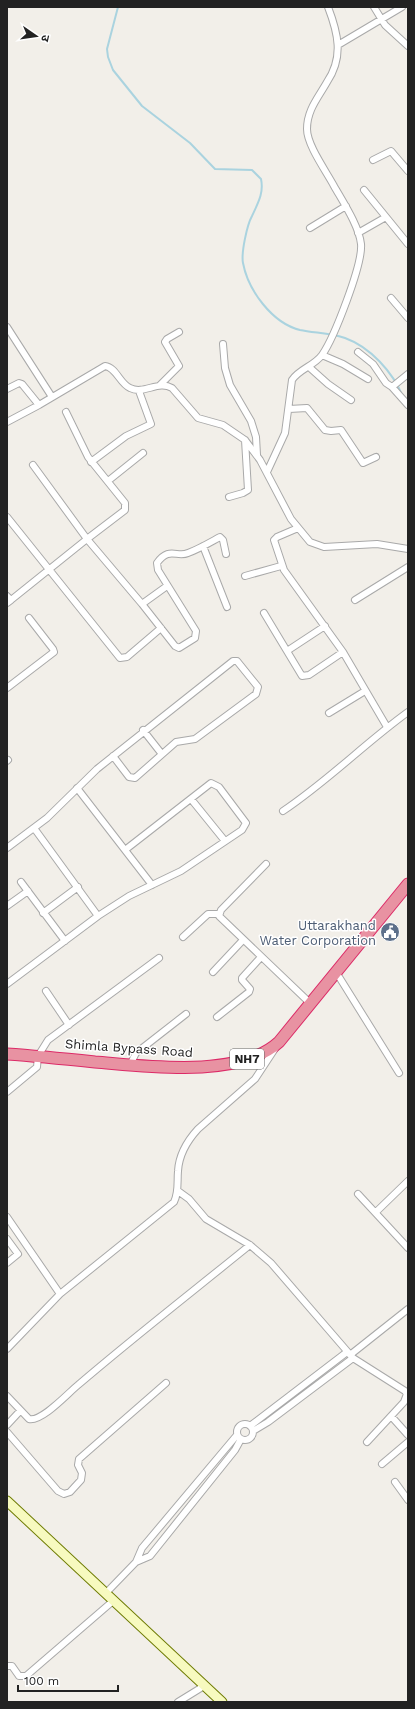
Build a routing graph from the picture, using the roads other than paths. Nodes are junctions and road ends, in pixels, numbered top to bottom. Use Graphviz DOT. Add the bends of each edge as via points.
graph roads {
  1 [pos="328,7"];
  2 [pos="374,7"];
  3 [pos="402,7"];
  4 [pos="381,19"];
  5 [pos="338,45"];
  6 [pos="408,46"];
  7 [pos="373,160"];
  8 [pos="408,171"];
  9 [pos="364,190"];
  10 [pos="346,206"];
  11 [pos="386,217"];
  12 [pos="310,228"];
  13 [pos="358,233"];
  14 [pos="408,244"];
  15 [pos="391,298"];
  16 [pos="408,318"];
  17 [pos="7,327"];
  18 [pos="179,332"];
  19 [pos="223,344"];
  20 [pos="358,352"];
  21 [pos="322,355"];
  22 [pos="309,367"];
  23 [pos="408,374"];
  24 [pos="368,379"];
  25 [pos="160,385"];
  26 [pos="392,386"];
  27 [pos="7,389"];
  28 [pos="139,391"];
  29 [pos="52,397"];
  30 [pos="351,400"];
  31 [pos="39,405"];
  32 [pos="408,405"];
  33 [pos="289,410"];
  34 [pos="66,412"];
  35 [pos="7,422"];
  36 [pos="245,440"];
  37 [pos="143,452"];
  38 [pos="257,455"];
  39 [pos="376,457"];
  40 [pos="91,462"];
  41 [pos="33,465"];
  42 [pos="267,472"];
  43 [pos="108,482"];
  44 [pos="229,497"];
  45 [pos="7,517"];
  46 [pos="298,528"];
  47 [pos="87,539"];
  48 [pos="203,546"];
  49 [pos="408,550"];
  50 [pos="226,554"];
  51 [pos="281,566"];
  52 [pos="408,567"];
  53 [pos="49,569"];
  54 [pos="245,576"];
  55 [pos="167,586"];
  56 [pos="8,600"];
  57 [pos="355,600"];
  58 [pos="142,604"];
  59 [pos="227,607"];
  60 [pos="264,613"];
  61 [pos="29,618"];
  62 [pos="325,626"];
  63 [pos="161,628"];
  64 [pos="287,650"];
  65 [pos="343,652"];
  66 [pos="7,688"];
  67 [pos="365,691"];
  68 [pos="408,712"];
  69 [pos="329,713"];
  70 [pos="387,727"];
  71 [pos="144,730"];
  72 [pos="161,753"];
  73 [pos="113,756"];
  74 [pos="77,788"];
  75 [pos="191,799"];
  76 [pos="283,811"];
  77 [pos="34,828"];
  78 [pos="225,841"];
  79 [pos="7,848"];
  80 [pos="125,850"];
  81 [pos="266,864"];
  82 [pos="21,882"];
  83 [pos="408,884"];
  84 [pos="152,885"];
  85 [pos="78,887"];
  86 [pos="28,890"];
  87 [pos="7,906"];
  88 [pos="43,913"];
  89 [pos="219,914"];
  90 [pos="98,916"];
  91 [pos="183,937"];
  92 [pos="243,940"];
  93 [pos="65,941"];
  94 [pos="261,957"];
  95 [pos="159,958"];
  96 [pos="212,972"];
  97 [pos="336,972"];
  98 [pos="7,984"];
  99 [pos="46,991"];
  100 [pos="311,1004"];
  101 [pos="186,1014"];
  102 [pos="217,1017"];
  103 [pos="69,1025"];
  104 [pos="279,1042"];
  105 [pos="7,1054"];
  106 [pos="38,1056"];
  107 [pos="130,1065"];
  108 [pos="399,1073"];
  109 [pos="7,1092"];
  110 [pos="408,1181"];
  111 [pos="178,1191"];
  112 [pos="358,1194"];
  113 [pos="376,1212"];
  114 [pos="7,1217"];
  115 [pos="7,1239"];
  116 [pos="250,1245"];
  117 [pos="408,1248"];
  118 [pos="7,1263"];
  119 [pos="60,1294"];
  120 [pos="408,1310"];
  121 [pos="7,1348"];
  122 [pos="350,1355"];
  123 [pos="166,1383"];
  124 [pos="7,1396"];
  125 [pos="20,1411"];
  126 [pos="391,1416"];
  127 [pos="7,1425"];
  128 [pos="252,1428"];
  129 [pos="7,1432"];
  130 [pos="408,1435"];
  131 [pos="239,1437"];
  132 [pos="366,1442"];
  133 [pos="408,1442"];
  134 [pos="382,1464"];
  135 [pos="395,1482"];
  136 [pos="408,1500"];
  137 [pos="7,1501"];
  138 [pos="136,1562"];
  139 [pos="105,1594"];
  140 [pos="113,1601"];
  141 [pos="8,1664"];
  142 [pos="204,1686"];
  143 [pos="178,1702"];
  144 [pos="222,1702"];
  1 -- 5 [label="street"];
  2 -- 4 [label="street"];
  3 -- 4 [label="street"];
  4 -- 5 [label="street"];
  4 -- 6 [label="street"];
  5 -- 10 [label="street" via="328,81 310,111 307,135"];
  7 -- 8 [label="street" via="391,151"];
  9 -- 11 [label="street"];
  10 -- 12 [label="street"];
  10 -- 13 [label="street"];
  11 -- 13 [label="street"];
  11 -- 14 [label="street"];
  13 -- 21 [label="street" via="361,249 354,276 346,303"];
  15 -- 16 [label="street"];
  17 -- 29 [label="street"];
  18 -- 25 [label="street" via="164,342 179,366"];
  19 -- 38 [label="street" via="225,368 230,385 246,410 255,432"];
  20 -- 26 [label="street" via="373,364 386,383"];
  21 -- 22 [label="street"];
  21 -- 24 [label="street"];
  22 -- 30 [label="street"];
  22 -- 33 [label="street" via="292,380"];
  23 -- 26 [label="street"];
  25 -- 28 [label="street"];
  25 -- 36 [label="street" via="172,388 198,418 223,425"];
  26 -- 32 [label="street"];
  27 -- 31 [label="street" via="22,384"];
  28 -- 29 [label="street" via="129,388 111,368 105,366"];
  28 -- 40 [label="street" via="151,424 126,436"];
  29 -- 31 [label="street"];
  31 -- 35 [label="street"];
  33 -- 39 [label="street" via="307,408 325,430 341,430 363,463"];
  33 -- 42 [label="street" via="283,440"];
  34 -- 40 [label="street"];
  36 -- 38 [label="street"];
  36 -- 44 [label="street" via="248,487 243,493"];
  37 -- 43 [label="street"];
  38 -- 42 [label="street"];
  40 -- 43 [label="street"];
  41 -- 47 [label="street"];
  42 -- 46 [label="street" via="286,511"];
  43 -- 47 [label="street" via="125,503 126,509"];
  45 -- 53 [label="street"];
  46 -- 49 [label="street" via="310,542 324,547 377,544"];
  46 -- 51 [label="street" via="274,540"];
  47 -- 53 [label="street"];
  47 -- 58 [label="street"];
  48 -- 50 [label="street" via="221,538"];
  48 -- 55 [label="street" via="186,554 172,552 160,559 156,567"];
  48 -- 59 [label="street"];
  51 -- 54 [label="street"];
  51 -- 62 [label="street"];
  52 -- 57 [label="street"];
  53 -- 56 [label="street"];
  53 -- 63 [label="street" via="120,658 127,657"];
  55 -- 58 [label="street"];
  55 -- 63 [label="street" via="197,634 195,638 177,648"];
  58 -- 63 [label="street"];
  60 -- 64 [label="street"];
  61 -- 66 [label="street" via="54,652"];
  62 -- 64 [label="street"];
  62 -- 65 [label="street"];
  64 -- 65 [label="street" via="300,675 305,676"];
  65 -- 67 [label="street"];
  67 -- 69 [label="street"];
  67 -- 70 [label="street"];
  68 -- 70 [label="street"];
  70 -- 76 [label="street" via="333,775"];
  71 -- 72 [label="street"];
  71 -- 72 [label="street" via="233,660 237,661 256,684 256,694 195,739 176,742"];
  71 -- 73 [label="street"];
  72 -- 73 [label="street" via="133,778 129,777"];
  73 -- 74 [label="street"];
  74 -- 77 [label="street"];
  74 -- 80 [label="street"];
  75 -- 78 [label="street"];
  75 -- 78 [label="street" via="211,783 219,787 246,824 242,830"];
  75 -- 80 [label="street"];
  77 -- 79 [label="street"];
  77 -- 85 [label="street"];
  78 -- 84 [label="street" via="181,871"];
  80 -- 84 [label="street"];
  81 -- 89 [label="street"];
  82 -- 86 [label="street"];
  83 -- 97 [label="highway, Shimla Bypass Road / NH7"];
  84 -- 90 [label="street"];
  85 -- 88 [label="street"];
  85 -- 90 [label="street"];
  86 -- 87 [label="street"];
  86 -- 88 [label="street"];
  88 -- 93 [label="street"];
  89 -- 91 [label="street" via="209,913"];
  89 -- 92 [label="street"];
  90 -- 93 [label="street"];
  92 -- 94 [label="street"];
  92 -- 96 [label="street"];
  93 -- 98 [label="street"];
  94 -- 100 [label="street"];
  94 -- 102 [label="street" via="242,978 250,989 249,992"];
  95 -- 103 [label="street"];
  97 -- 100 [label="highway, Shimla Bypass Road / NH7"];
  97 -- 108 [label="street"];
  99 -- 103 [label="street"];
  100 -- 104 [label="highway, Shimla Bypass Road / NH7"];
  101 -- 107 [label="street" via="136,1053"];
  103 -- 106 [label="street" via="45,1044"];
  104 -- 107 [label="highway, Shimla Bypass Road / NH7" via="256,1056 236,1062 178,1068"];
  104 -- 111 [label="street" via="255,1079 190,1137 180,1158"];
  105 -- 106 [label="highway, Shimla Bypass Road / NH7"];
  106 -- 107 [label="highway, Shimla Bypass Road / NH7"];
  106 -- 109 [label="street" via="34,1071"];
  110 -- 113 [label="street"];
  111 -- 116 [label="street" via="189,1199 206,1219"];
  111 -- 119 [label="street" via="170,1207"];
  112 -- 113 [label="street"];
  113 -- 117 [label="street"];
  114 -- 119 [label="street"];
  115 -- 118 [label="street" via="18,1254"];
  116 -- 122 [label="street" via="271,1263"];
  116 -- 125 [label="street" via="43,1415 33,1420"];
  119 -- 121 [label="street"];
  120 -- 122 [label="street"];
  122 -- 126 [label="street" via="405,1391 407,1394 404,1402"];
  122 -- 128 [label="street"];
  122 -- 128 [label="street" via="268,1422"];
  123 -- 129 [label="street" via="79,1459 82,1480 67,1494 58,1491"];
  124 -- 125 [label="street"];
  125 -- 127 [label="street"];
  126 -- 130 [label="street"];
  126 -- 132 [label="street"];
  128 -- 131 [label="street" via="250,1438"];
  128 -- 131 [label="street" via="245,1424 240,1425 237,1429"];
  131 -- 138 [label="street" via="142,1548"];
  131 -- 138 [label="street" via="235,1450 150,1556"];
  133 -- 134 [label="street"];
  135 -- 136 [label="street"];
  137 -- 139 [label="street"];
  138 -- 139 [label="street"];
  139 -- 140 [label="street"];
  140 -- 141 [label="street" via="26,1676 19,1676"];
  140 -- 142 [label="street"];
  142 -- 143 [label="street"];
  142 -- 144 [label="street"];
}
